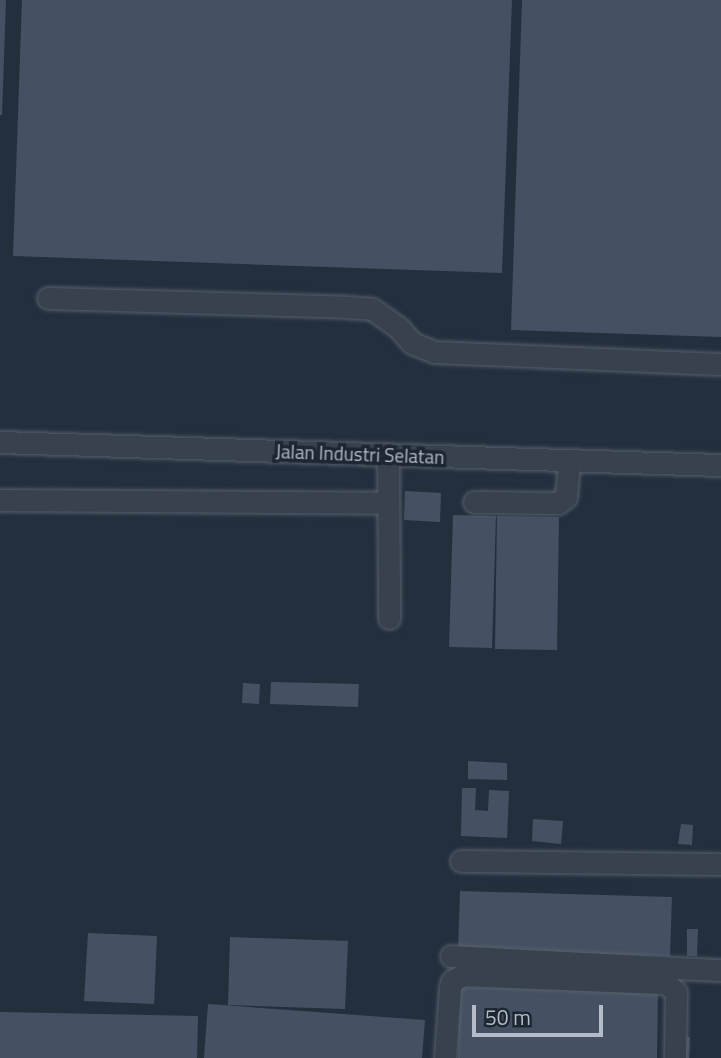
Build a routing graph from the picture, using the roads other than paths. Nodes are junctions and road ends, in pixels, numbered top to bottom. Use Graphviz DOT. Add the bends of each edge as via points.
graph roads {
  1 [pos="48,298"];
  2 [pos="721,364"];
  3 [pos="0,442"];
  4 [pos="388,455"];
  5 [pos="569,460"];
  6 [pos="721,465"];
  7 [pos="0,500"];
  8 [pos="474,502"];
  9 [pos="388,503"];
  10 [pos="389,618"];
  11 [pos="461,861"];
  12 [pos="721,864"];
  13 [pos="451,956"];
  14 [pos="721,970"];
  15 [pos="445,1058"];
  16 [pos="675,1058"];
  1 -- 2 [label="street" via="372,309 412,343 434,352"];
  3 -- 4 [label="street, Jalan Industri Selatan"];
  4 -- 5 [label="street, Jalan Industri Selatan"];
  4 -- 9 [label="street"];
  5 -- 6 [label="street, Jalan Industri Selatan"];
  5 -- 8 [label="street" via="566,497 558,503"];
  7 -- 9 [label="street"];
  9 -- 10 [label="street"];
  11 -- 12 [label="street"];
  13 -- 14 [label="street"];
  15 -- 16 [label="street" via="450,988 452,981 463,975 666,983 676,992"];
}
